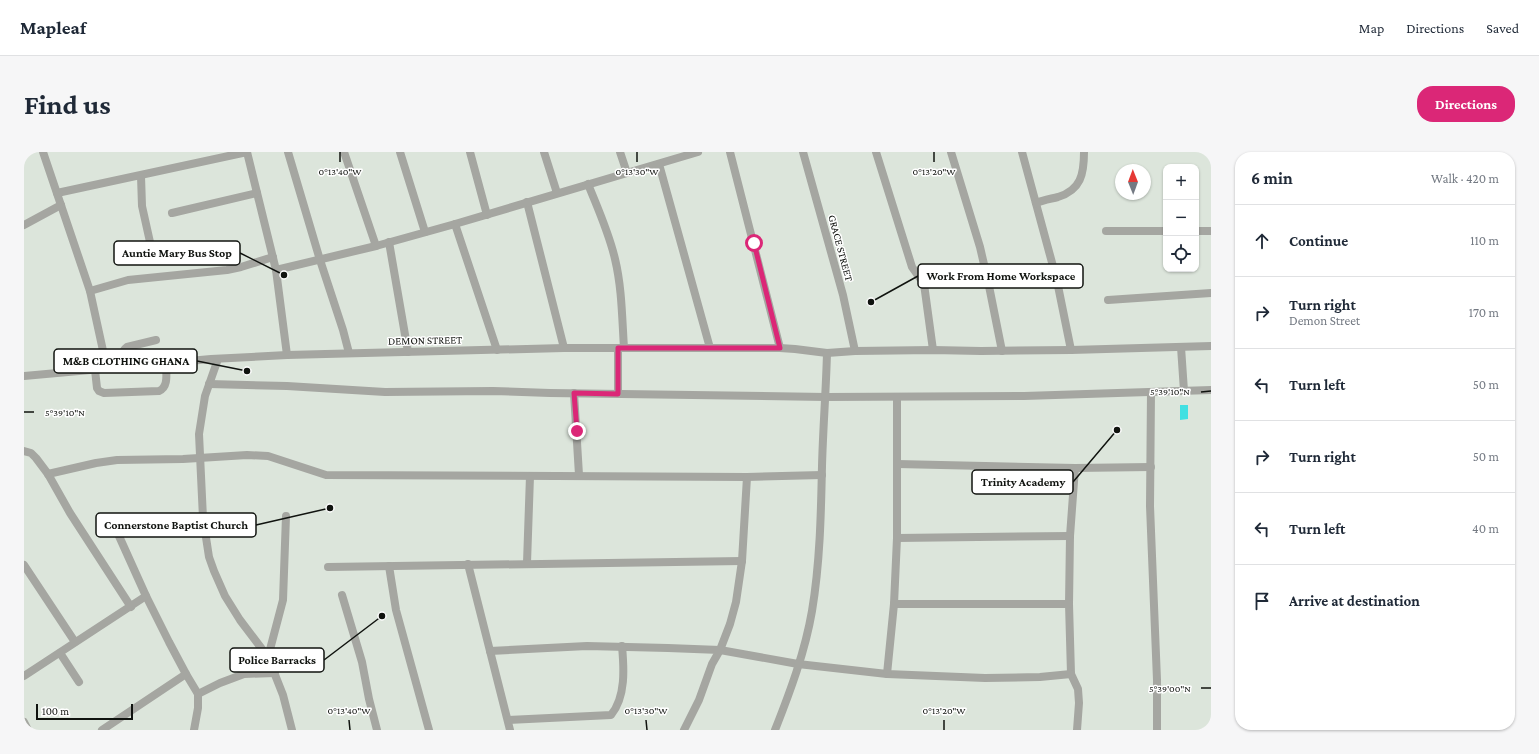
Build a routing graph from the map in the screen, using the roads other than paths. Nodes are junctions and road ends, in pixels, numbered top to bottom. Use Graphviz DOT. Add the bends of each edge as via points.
graph roads {
  1 [pos="43,152"];
  2 [pos="247,152"];
  3 [pos="288,152"];
  4 [pos="344,152"];
  5 [pos="400,152"];
  6 [pos="470,152"];
  7 [pos="544,152"];
  8 [pos="620,152"];
  9 [pos="698,152"];
  10 [pos="730,152"];
  11 [pos="803,152"];
  12 [pos="876,152"];
  13 [pos="951,152"];
  14 [pos="1022,152"];
  15 [pos="1084,152"];
  16 [pos="689,153"];
  17 [pos="659,164"];
  18 [pos="627,173"];
  19 [pos="141,176"];
  20 [pos="588,184"];
  21 [pos="57,193"];
  22 [pos="257,193"];
  23 [pos="557,193"];
  24 [pos="527,202"];
  25 [pos="1036,203"];
  26 [pos="61,205"];
  27 [pos="172,213"];
  28 [pos="487,215"];
  29 [pos="24,224"];
  30 [pos="455,224"];
  31 [pos="1106,231"];
  32 [pos="1163,231"];
  33 [pos="1199,231"];
  34 [pos="1211,231"];
  35 [pos="425,232"];
  36 [pos="150,242"];
  37 [pos="389,242"];
  38 [pos="376,246"];
  39 [pos="273,257"];
  40 [pos="320,260"];
  41 [pos="276,270"];
  42 [pos="90,291"];
  43 [pos="1211,293"];
  44 [pos="1108,300"];
  45 [pos="156,340"];
  46 [pos="1211,346"];
  47 [pos="1181,347"];
  48 [pos="564,348"];
  49 [pos="621,348"];
  50 [pos="710,348"];
  51 [pos="780,348"];
  52 [pos="497,350"];
  53 [pos="933,350"];
  54 [pos="1072,350"];
  55 [pos="855,351"];
  56 [pos="1002,351"];
  57 [pos="408,352"];
  58 [pos="349,353"];
  59 [pos="827,353"];
  60 [pos="287,355"];
  61 [pos="218,359"];
  62 [pos="166,363"];
  63 [pos="123,368"];
  64 [pos="107,369"];
  65 [pos="95,370"];
  66 [pos="24,376"];
  67 [pos="209,384"];
  68 [pos="1211,390"];
  69 [pos="1184,391"];
  70 [pos="1151,392"];
  71 [pos="574,393"];
  72 [pos="618,394"];
  73 [pos="826,397"];
  74 [pos="897,397"];
  75 [pos="24,451"];
  76 [pos="200,457"];
  77 [pos="897,464"];
  78 [pos="1151,467"];
  79 [pos="1075,468"];
  80 [pos="48,474"];
  81 [pos="579,475"];
  82 [pos="822,475"];
  83 [pos="530,476"];
  84 [pos="747,477"];
  85 [pos="286,516"];
  86 [pos="114,525"];
  87 [pos="1070,536"];
  88 [pos="897,538"];
  89 [pos="742,561"];
  90 [pos="527,563"];
  91 [pos="24,564"];
  92 [pos="468,564"];
  93 [pos="389,566"];
  94 [pos="328,567"];
  95 [pos="342,595"];
  96 [pos="146,596"];
  97 [pos="894,604"];
  98 [pos="1069,604"];
  99 [pos="131,607"];
  100 [pos="75,642"];
  101 [pos="622,646"];
  102 [pos="720,650"];
  103 [pos="490,651"];
  104 [pos="60,653"];
  105 [pos="268,657"];
  106 [pos="798,664"];
  107 [pos="274,673"];
  108 [pos="186,674"];
  109 [pos="887,674"];
  110 [pos="1071,674"];
  111 [pos="24,676"];
  112 [pos="79,682"];
  113 [pos="198,694"];
  114 [pos="508,720"];
  115 [pos="24,722"];
  116 [pos="28,730"];
  117 [pos="102,730"];
  118 [pos="194,730"];
  119 [pos="292,730"];
  120 [pos="377,730"];
  121 [pos="428,730"];
  122 [pos="510,730"];
  123 [pos="684,730"];
  124 [pos="775,730"];
  125 [pos="1077,730"];
  126 [pos="1157,730"];
  1 -- 21 [label="street"];
  2 -- 19 [label="street"];
  2 -- 22 [label="street"];
  3 -- 40 [label="street"];
  4 -- 38 [label="street"];
  5 -- 35 [label="street"];
  6 -- 28 [label="street"];
  7 -- 23 [label="street"];
  8 -- 18 [label="street"];
  9 -- 16 [label="street"];
  10 -- 51 [label="street"];
  11 -- 55 [label="street, GRACE STREET" via="843,295"];
  12 -- 53 [label="street" via="912,267 924,284"];
  13 -- 56 [label="street" via="980,247"];
  14 -- 25 [label="street"];
  15 -- 25 [label="street" via="1080,182 1066,194"];
  16 -- 17 [label="street"];
  17 -- 18 [label="street"];
  17 -- 50 [label="street"];
  18 -- 20 [label="street"];
  19 -- 21 [label="street"];
  19 -- 36 [label="street" via="143,213"];
  20 -- 23 [label="street"];
  20 -- 49 [label="street" via="615,259 619,280"];
  21 -- 26 [label="street"];
  22 -- 27 [label="street"];
  22 -- 39 [label="street"];
  23 -- 24 [label="street"];
  24 -- 28 [label="street"];
  24 -- 48 [label="street"];
  25 -- 54 [label="street" via="1059,287"];
  26 -- 29 [label="street"];
  26 -- 42 [label="street"];
  28 -- 30 [label="street"];
  30 -- 35 [label="street"];
  30 -- 52 [label="street"];
  31 -- 32 [label="street"];
  33 -- 34 [label="street"];
  35 -- 37 [label="street"];
  37 -- 38 [label="street"];
  37 -- 57 [label="street"];
  38 -- 40 [label="street"];
  39 -- 41 [label="street"];
  39 -- 42 [label="street" via="241,268 128,280"];
  40 -- 41 [label="street"];
  40 -- 58 [label="street"];
  41 -- 60 [label="street"];
  42 -- 64 [label="street"];
  43 -- 44 [label="street"];
  45 -- 63 [label="street" via="124,349"];
  46 -- 47 [label="street, DEMON STREET"];
  47 -- 54 [label="street, DEMON STREET"];
  47 -- 69 [label="street"];
  48 -- 49 [label="street, DEMON STREET"];
  48 -- 52 [label="street, DEMON STREET"];
  49 -- 50 [label="street, DEMON STREET"];
  49 -- 72 [label="street"];
  50 -- 51 [label="street, DEMON STREET"];
  51 -- 59 [label="street, DEMON STREET"];
  52 -- 57 [label="street, DEMON STREET"];
  53 -- 55 [label="street, DEMON STREET"];
  53 -- 56 [label="street, DEMON STREET"];
  54 -- 56 [label="street, DEMON STREET"];
  55 -- 59 [label="street, DEMON STREET"];
  57 -- 58 [label="street, DEMON STREET"];
  58 -- 60 [label="street, DEMON STREET"];
  59 -- 73 [label="street"];
  60 -- 61 [label="street, DEMON STREET"];
  61 -- 62 [label="street, DEMON STREET"];
  61 -- 67 [label="street"];
  62 -- 63 [label="street, DEMON STREET"];
  62 -- 65 [label="street" via="166,384 164,389 159,391 104,393 97,388"];
  63 -- 64 [label="street, DEMON STREET"];
  64 -- 65 [label="street, DEMON STREET"];
  65 -- 66 [label="street, DEMON STREET"];
  67 -- 71 [label="street" via="385,392 493,390"];
  67 -- 76 [label="street" via="199,434"];
  68 -- 69 [label="street"];
  69 -- 70 [label="street"];
  70 -- 74 [label="street"];
  70 -- 78 [label="street"];
  71 -- 72 [label="street"];
  71 -- 81 [label="street"];
  72 -- 73 [label="street"];
  73 -- 74 [label="street"];
  73 -- 82 [label="street"];
  74 -- 77 [label="street"];
  75 -- 80 [label="street" via="31,453"];
  76 -- 80 [label="street" via="117,460"];
  76 -- 83 [label="street" via="268,456 326,475"];
  76 -- 105 [label="street" via="205,534 214,571 225,596 240,620"];
  77 -- 79 [label="street"];
  77 -- 88 [label="street"];
  78 -- 79 [label="street"];
  78 -- 126 [label="street"];
  79 -- 87 [label="street"];
  80 -- 99 [label="street" via="70,514"];
  81 -- 83 [label="street"];
  81 -- 84 [label="street"];
  82 -- 84 [label="street"];
  82 -- 106 [label="street" via="820,549 816,585"];
  83 -- 90 [label="street"];
  84 -- 89 [label="street"];
  85 -- 105 [label="street" via="283,600"];
  86 -- 96 [label="street"];
  87 -- 88 [label="street"];
  87 -- 98 [label="street"];
  88 -- 97 [label="street"];
  89 -- 90 [label="street"];
  89 -- 102 [label="street" via="734,610"];
  90 -- 92 [label="street"];
  91 -- 100 [label="street"];
  92 -- 93 [label="street"];
  92 -- 103 [label="street"];
  93 -- 94 [label="street"];
  93 -- 121 [label="street" via="396,610"];
  95 -- 120 [label="street" via="362,662"];
  96 -- 99 [label="street"];
  96 -- 108 [label="street"];
  97 -- 98 [label="street"];
  97 -- 109 [label="street"];
  98 -- 110 [label="street"];
  99 -- 100 [label="street"];
  100 -- 104 [label="street"];
  101 -- 102 [label="street"];
  101 -- 103 [label="street"];
  101 -- 114 [label="street" via="623,683 611,715"];
  102 -- 106 [label="street"];
  102 -- 123 [label="street"];
  103 -- 114 [label="street"];
  104 -- 111 [label="street"];
  104 -- 112 [label="street"];
  105 -- 107 [label="street"];
  106 -- 109 [label="street"];
  106 -- 124 [label="street"];
  107 -- 113 [label="street" via="244,674"];
  107 -- 119 [label="street"];
  108 -- 113 [label="street"];
  108 -- 117 [label="street"];
  109 -- 110 [label="street" via="985,678"];
  110 -- 125 [label="street" via="1078,689"];
  113 -- 118 [label="street"];
  114 -- 122 [label="street"];
  115 -- 116 [label="street"];
}
